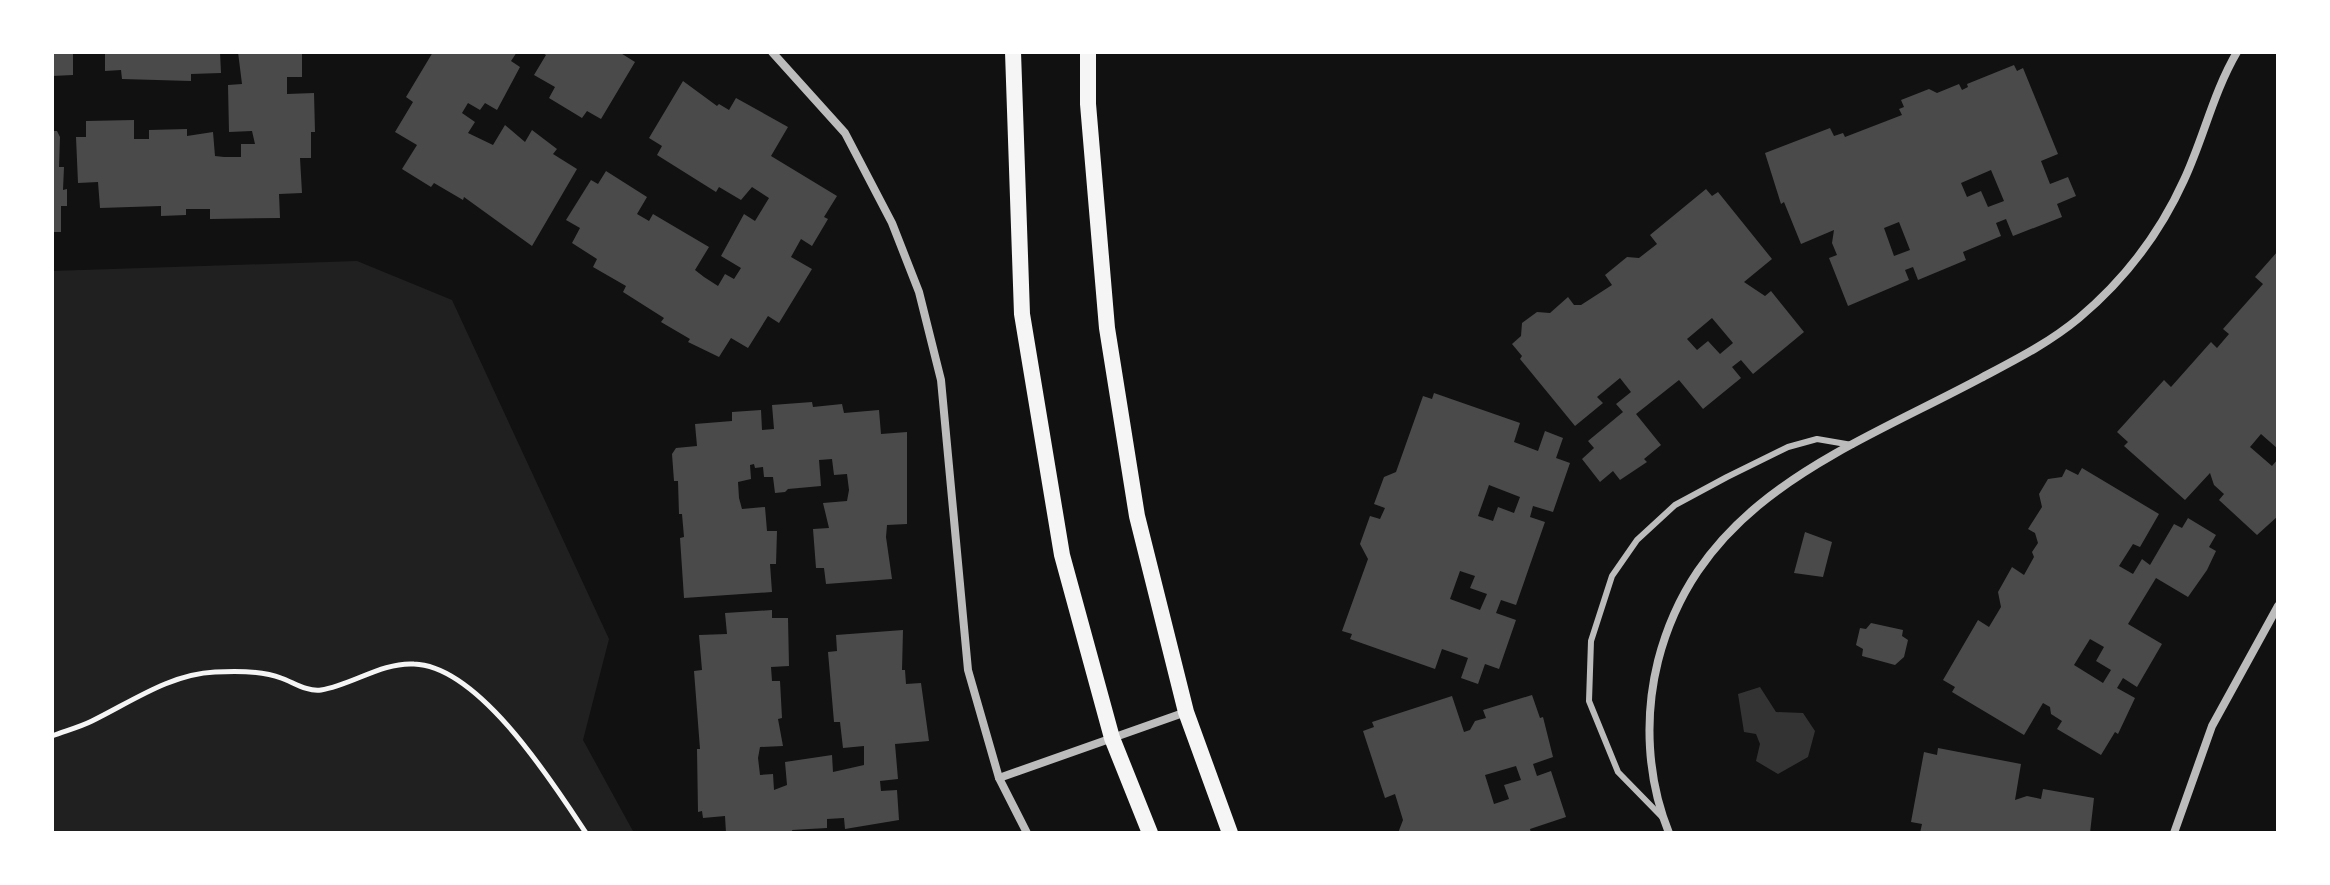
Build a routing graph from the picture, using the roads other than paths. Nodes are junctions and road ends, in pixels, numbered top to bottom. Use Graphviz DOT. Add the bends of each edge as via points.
graph roads {
  1 [pos="772,52"];
  2 [pos="1013,52"];
  3 [pos="1088,52"];
  4 [pos="2237,52"];
  5 [pos="1854,445"];
  6 [pos="2278,606"];
  7 [pos="1186,712"];
  8 [pos="1112,738"];
  9 [pos="999,778"];
  10 [pos="1662,817"];
  11 [pos="1027,833"];
  12 [pos="1150,833"];
  13 [pos="1230,833"];
  14 [pos="1669,833"];
  15 [pos="2174,833"];
  1 -- 9 [label="street" via="845,133 892,223 919,292 941,380 968,670"];
  2 -- 8 [label="main road" via="1022,314 1062,555"];
  3 -- 7 [label="main road" via="1107,328 1137,516"];
  4 -- 5 [label="street" via="2220,82 2184,180 2156,232 2120,278 2078,319 2030,352"];
  5 -- 10 [label="street" via="1765,497 1720,538 1693,575 1666,629 1651,688 1649,748"];
  5 -- 10 [label="lane" via="1817,439 1788,447 1675,505 1637,540 1612,576 1591,641 1589,701 1618,772"];
  6 -- 15 [label="street" via="2212,726"];
  7 -- 8 [label="street"];
  7 -- 13 [label="main road"];
  8 -- 9 [label="street"];
  8 -- 12 [label="main road"];
  9 -- 11 [label="street"];
  10 -- 14 [label="street"];
}
